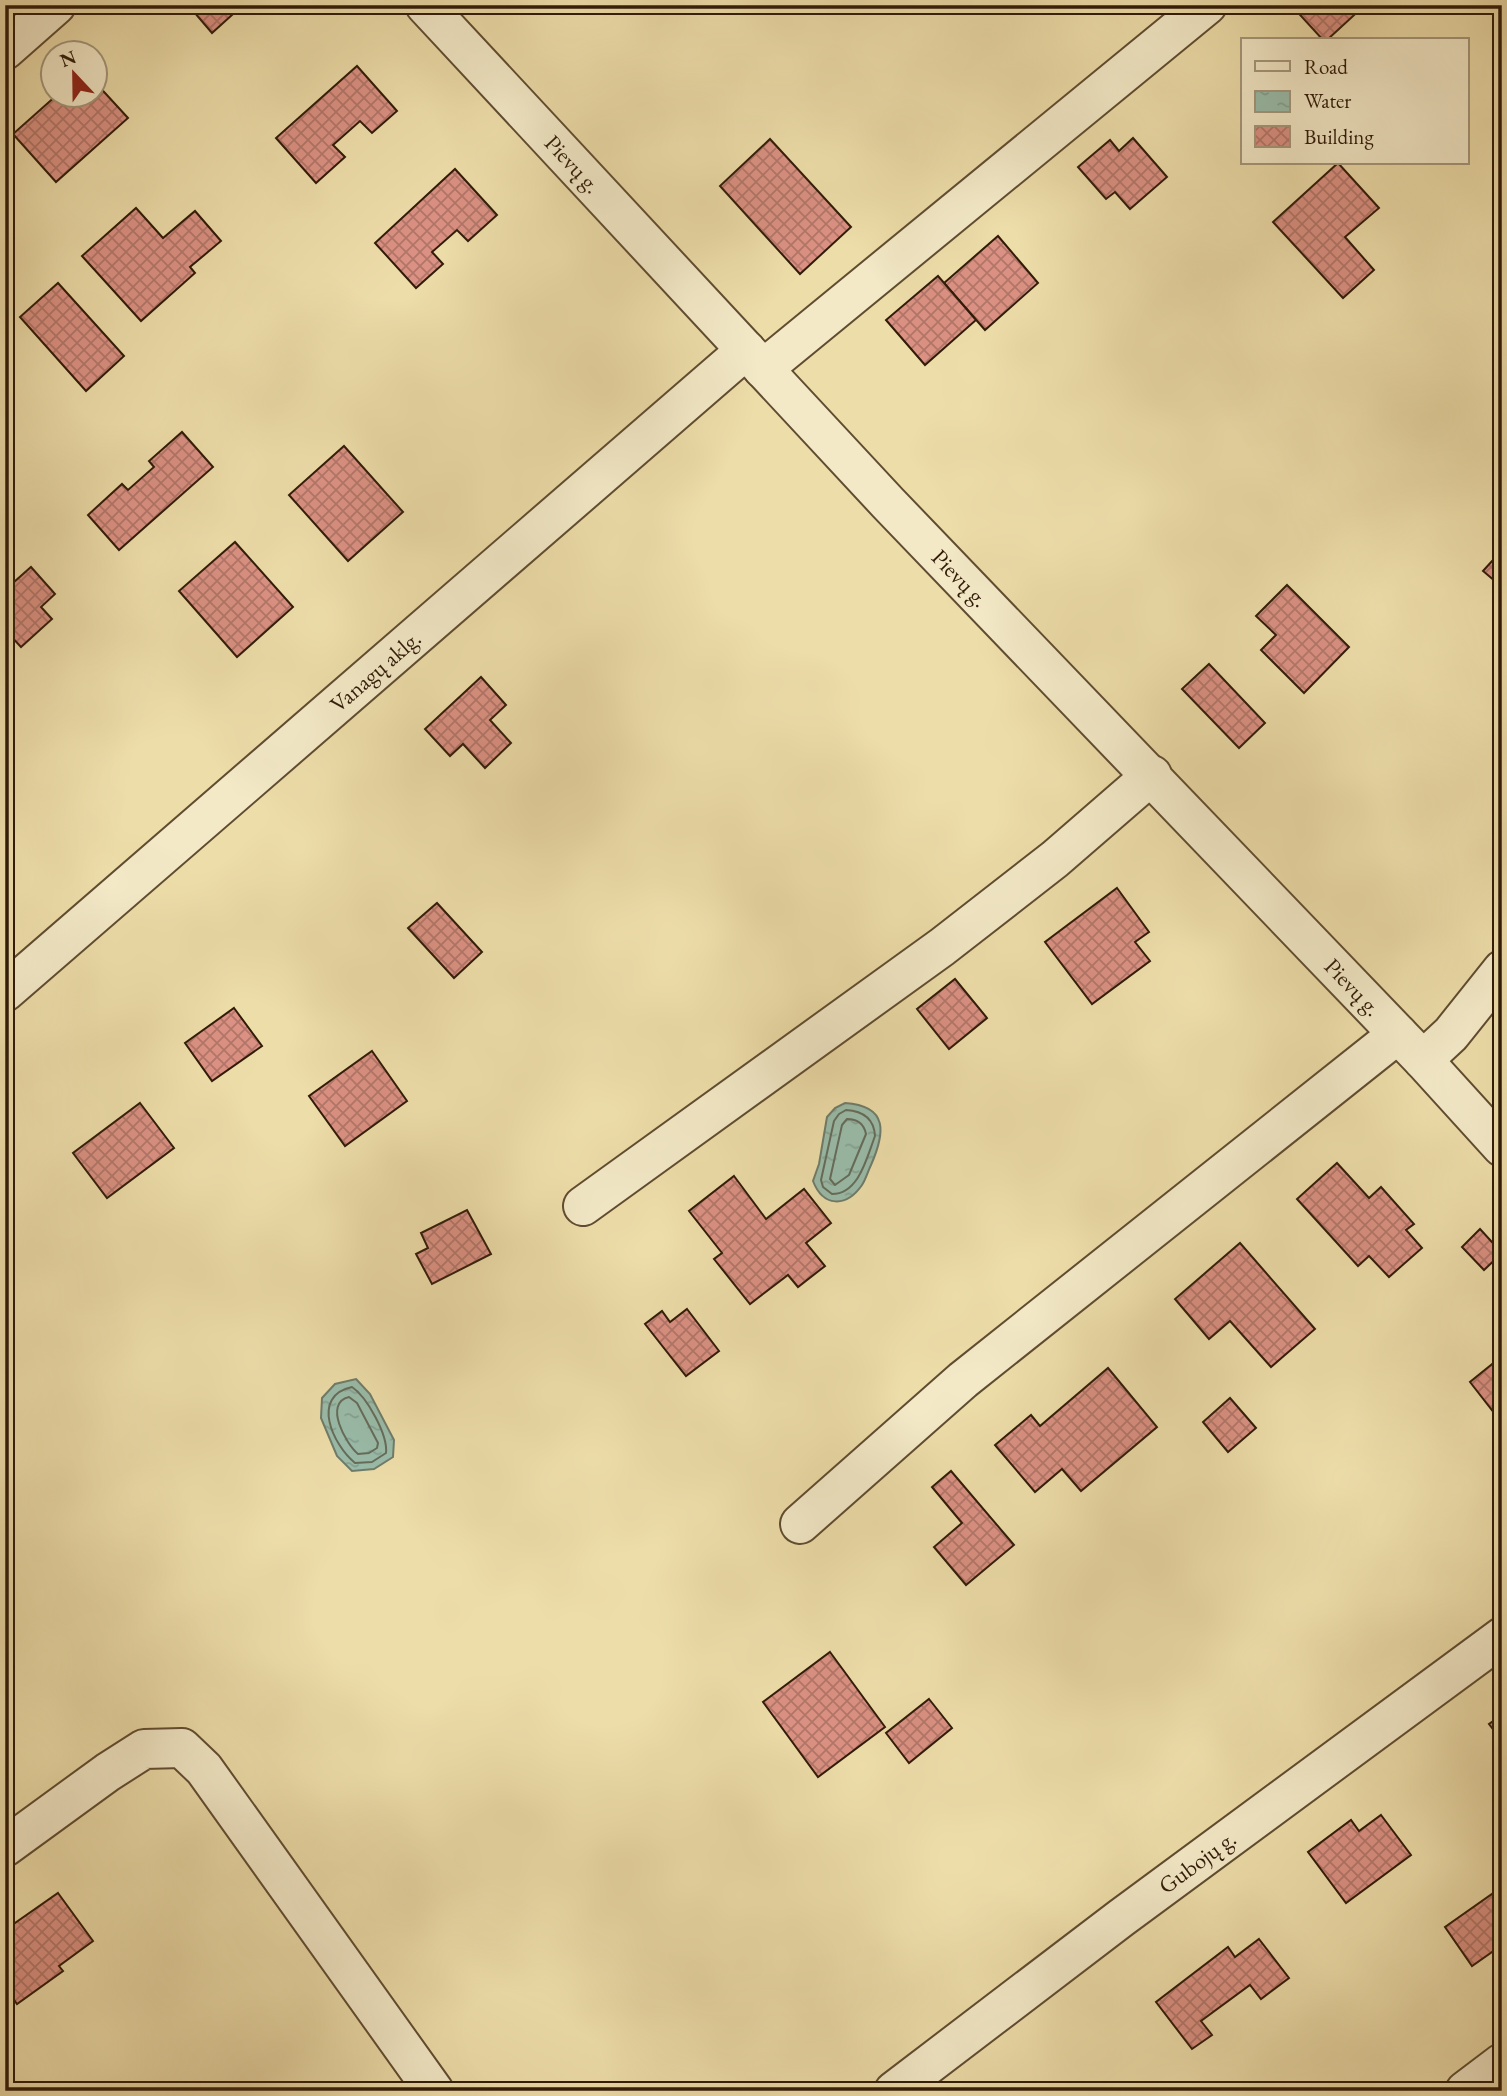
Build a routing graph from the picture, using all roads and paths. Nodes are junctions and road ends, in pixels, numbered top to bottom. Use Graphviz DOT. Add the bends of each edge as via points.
graph roads {
  1 [pos="56,5"];
  2 [pos="425,5"];
  3 [pos="1207,5"];
  4 [pos="5,50"];
  5 [pos="755,360"];
  6 [pos="1152,775"];
  7 [pos="1502,970"];
  8 [pos="5,992"];
  9 [pos="1410,1047"];
  10 [pos="1502,1147"];
  11 [pos="583,1206"];
  12 [pos="800,1524"];
  13 [pos="1502,1637"];
  14 [pos="5,1847"];
  15 [pos="1502,2063"];
  16 [pos="434,2091"];
  17 [pos="894,2091"];
  18 [pos="1465,2091"];
  1 -- 4 [label="street"];
  2 -- 5 [label="street, Pievų g."];
  3 -- 5 [label="street, Vanagų aklg."];
  5 -- 6 [label="street, Pievų g."];
  5 -- 8 [label="street, Vanagų aklg."];
  6 -- 9 [label="street, Pievų g."];
  6 -- 11 [label="street" via="1055,859 942,947"];
  7 -- 9 [label="street" via="1451,1034"];
  9 -- 10 [label="street, Pievų g."];
  9 -- 12 [label="street" via="962,1380"];
  13 -- 17 [label="street, Gubojų g."];
  14 -- 16 [label="street" via="144,1749 182,1748 204,1769"];
  15 -- 18 [label="street"];
}
